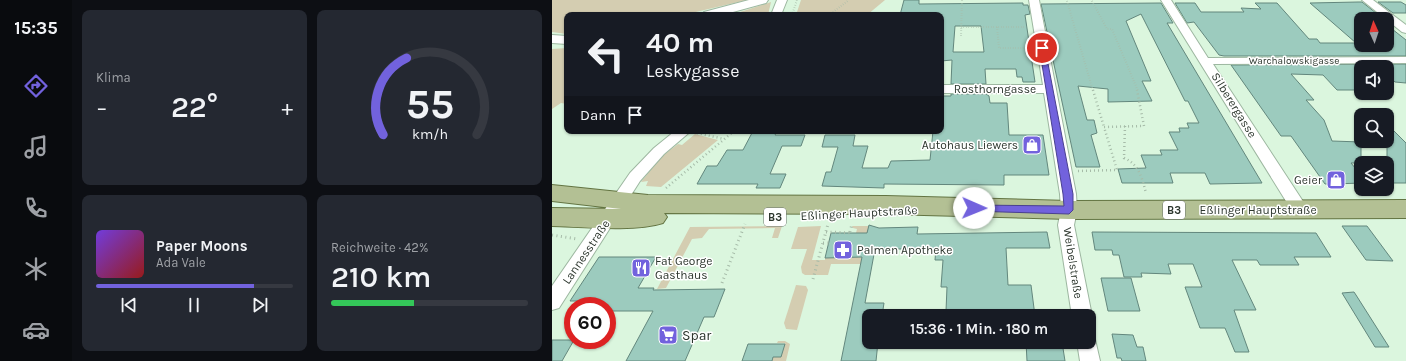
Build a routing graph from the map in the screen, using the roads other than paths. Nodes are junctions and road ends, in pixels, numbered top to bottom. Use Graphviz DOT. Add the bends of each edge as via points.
graph roads {
  1 [pos="762,0"];
  2 [pos="782,0"];
  3 [pos="1034,0"];
  4 [pos="1166,0"];
  5 [pos="1367,0"];
  6 [pos="719,12"];
  7 [pos="777,12"];
  8 [pos="1406,30"];
  9 [pos="552,39"];
  10 [pos="564,40"];
  11 [pos="1406,60"];
  12 [pos="1206,61"];
  13 [pos="944,89"];
  14 [pos="1050,89"];
  15 [pos="687,134"];
  16 [pos="552,193"];
  17 [pos="1406,209"];
  18 [pos="613,210"];
  19 [pos="1069,210"];
  20 [pos="1300,210"];
  21 [pos="552,216"];
  22 [pos="552,302"];
  23 [pos="1081,309"];
  24 [pos="1088,349"];
  25 [pos="1090,361"];
  1 -- 6 [label="street"];
  2 -- 7 [label="street"];
  3 -- 14 [label="street, Weibelstraße"];
  4 -- 12 [label="street, Silberergasse"];
  5 -- 8 [label="street"];
  9 -- 10 [label="street"];
  11 -- 12 [label="street, Warchalowskigasse"];
  12 -- 20 [label="street, Silberergasse"];
  13 -- 14 [label="street, Rosthorngasse"];
  14 -- 19 [label="street, Weibelstraße"];
  15 -- 18 [label="street, Lannesstraße" via="659,151 635,177"];
  16 -- 18 [label="main road, B3"];
  17 -- 20 [label="main road, Eßlinger Hauptstraße / B3"];
  18 -- 19 [label="main road, Eßlinger Hauptstraße / B3" via="630,217 870,214 942,208"];
  18 -- 21 [label="main road, B3"];
  18 -- 22 [label="street, Lannesstraße"];
  19 -- 20 [label="main road, Eßlinger Hauptstraße / B3"];
  19 -- 23 [label="street, Weibelstraße" via="1066,225"];
  24 -- 25 [label="street"];
}
